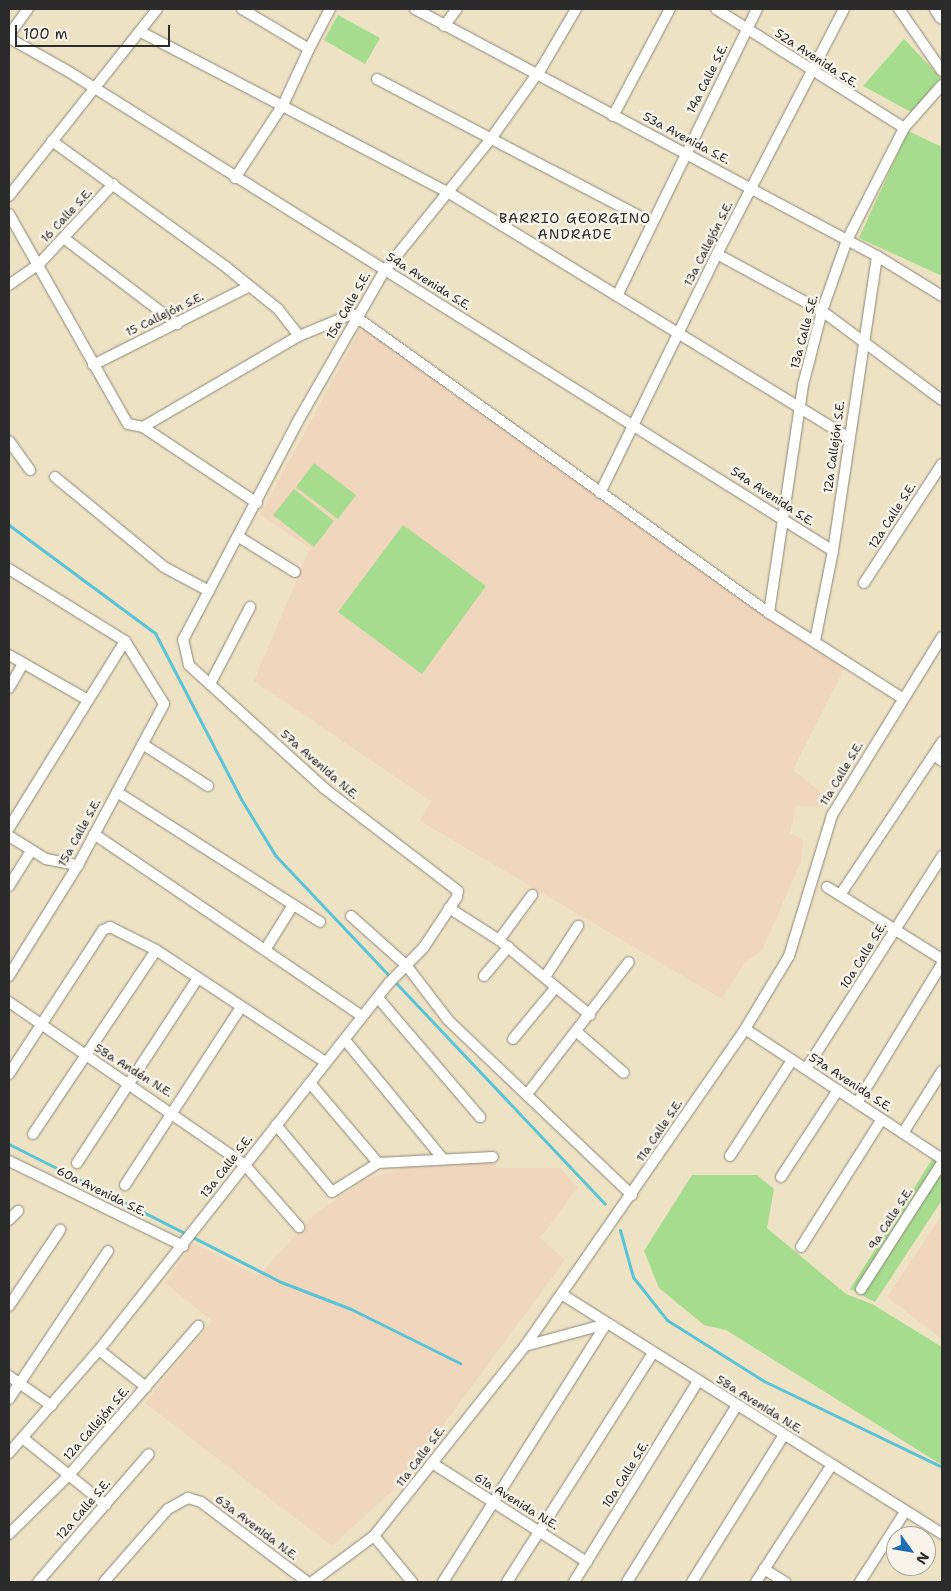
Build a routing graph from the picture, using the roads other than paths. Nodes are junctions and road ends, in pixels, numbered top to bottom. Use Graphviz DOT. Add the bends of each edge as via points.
graph roads {
  1 [pos="28,9"];
  2 [pos="157,9"];
  3 [pos="242,9"];
  4 [pos="330,9"];
  5 [pos="415,9"];
  6 [pos="457,9"];
  7 [pos="576,9"];
  8 [pos="670,9"];
  9 [pos="716,9"];
  10 [pos="757,9"];
  11 [pos="844,9"];
  12 [pos="899,9"];
  13 [pos="937,9"];
  14 [pos="942,17"];
  15 [pos="444,26"];
  16 [pos="747,28"];
  17 [pos="141,32"];
  18 [pos="9,37"];
  19 [pos="309,49"];
  20 [pos="810,71"];
  21 [pos="942,71"];
  22 [pos="536,75"];
  23 [pos="377,79"];
  24 [pos="942,85"];
  25 [pos="94,90"];
  26 [pos="284,103"];
  27 [pos="613,116"];
  28 [pos="904,128"];
  29 [pos="490,140"];
  30 [pos="52,141"];
  31 [pos="684,152"];
  32 [pos="234,178"];
  33 [pos="113,184"];
  34 [pos="751,188"];
  35 [pos="450,194"];
  36 [pos="9,196"];
  37 [pos="9,214"];
  38 [pos="651,222"];
  39 [pos="65,239"];
  40 [pos="847,240"];
  41 [pos="717,254"];
  42 [pos="877,256"];
  43 [pos="39,264"];
  44 [pos="385,270"];
  45 [pos="9,285"];
  46 [pos="248,287"];
  47 [pos="617,296"];
  48 [pos="942,296"];
  49 [pos="822,311"];
  50 [pos="357,316"];
  51 [pos="177,324"];
  52 [pos="679,332"];
  53 [pos="300,336"];
  54 [pos="861,337"];
  55 [pos="92,364"];
  56 [pos="942,400"];
  57 [pos="802,408"];
  58 [pos="633,423"];
  59 [pos="143,427"];
  60 [pos="850,438"];
  61 [pos="9,441"];
  62 [pos="942,464"];
  63 [pos="30,470"];
  64 [pos="55,477"];
  65 [pos="600,493"];
  66 [pos="257,503"];
  67 [pos="786,520"];
  68 [pos="239,537"];
  69 [pos="833,551"];
  70 [pos="9,569"];
  71 [pos="296,572"];
  72 [pos="864,583"];
  73 [pos="209,591"];
  74 [pos="250,607"];
  75 [pos="769,613"];
  76 [pos="942,637"];
  77 [pos="183,640"];
  78 [pos="125,641"];
  79 [pos="815,641"];
  80 [pos="9,655"];
  81 [pos="23,664"];
  82 [pos="210,684"];
  83 [pos="9,688"];
  84 [pos="902,698"];
  85 [pos="86,699"];
  86 [pos="942,742"];
  87 [pos="144,745"];
  88 [pos="938,758"];
  89 [pos="208,786"];
  90 [pos="117,792"];
  91 [pos="9,828"];
  92 [pos="94,834"];
  93 [pos="9,836"];
  94 [pos="31,851"];
  95 [pos="942,856"];
  96 [pos="78,865"];
  97 [pos="9,886"];
  98 [pos="827,887"];
  99 [pos="458,891"];
  100 [pos="532,895"];
  101 [pos="840,895"];
  102 [pos="293,904"];
  103 [pos="449,908"];
  104 [pos="351,916"];
  105 [pos="320,922"];
  106 [pos="578,926"];
  107 [pos="895,930"];
  108 [pos="499,940"];
  109 [pos="508,948"];
  110 [pos="156,950"];
  111 [pos="265,950"];
  112 [pos="942,959"];
  113 [pos="629,962"];
  114 [pos="942,964"];
  115 [pos="406,965"];
  116 [pos="9,976"];
  117 [pos="484,976"];
  118 [pos="545,977"];
  119 [pos="198,978"];
  120 [pos="556,987"];
  121 [pos="378,998"];
  122 [pos="9,1002"];
  123 [pos="241,1007"];
  124 [pos="590,1015"];
  125 [pos="362,1016"];
  126 [pos="40,1024"];
  127 [pos="744,1029"];
  128 [pos="577,1032"];
  129 [pos="513,1039"];
  130 [pos="345,1040"];
  131 [pos="84,1055"];
  132 [pos="792,1060"];
  133 [pos="325,1062"];
  134 [pos="806,1069"];
  135 [pos="942,1071"];
  136 [pos="624,1073"];
  137 [pos="9,1074"];
  138 [pos="130,1083"];
  139 [pos="310,1083"];
  140 [pos="838,1090"];
  141 [pos="528,1093"];
  142 [pos="857,1102"];
  143 [pos="174,1112"];
  144 [pos="480,1117"];
  145 [pos="882,1119"];
  146 [pos="276,1125"];
  147 [pos="903,1133"];
  148 [pos="33,1134"];
  149 [pos="730,1156"];
  150 [pos="493,1158"];
  151 [pos="443,1159"];
  152 [pos="942,1159"];
  153 [pos="9,1160"];
  154 [pos="78,1163"];
  155 [pos="378,1163"];
  156 [pos="942,1163"];
  157 [pos="244,1164"];
  158 [pos="781,1177"];
  159 [pos="125,1185"];
  160 [pos="632,1195"];
  161 [pos="18,1211"];
  162 [pos="9,1220"];
  163 [pos="299,1227"];
  164 [pos="60,1230"];
  165 [pos="188,1238"];
  166 [pos="801,1247"];
  167 [pos="108,1251"];
  168 [pos="861,1289"];
  169 [pos="563,1295"];
  170 [pos="9,1306"];
  171 [pos="606,1324"];
  172 [pos="198,1326"];
  173 [pos="525,1346"];
  174 [pos="99,1350"];
  175 [pos="653,1353"];
  176 [pos="9,1376"];
  177 [pos="698,1382"];
  178 [pos="20,1383"];
  179 [pos="146,1386"];
  180 [pos="9,1399"];
  181 [pos="52,1406"];
  182 [pos="737,1406"];
  183 [pos="784,1435"];
  184 [pos="24,1439"];
  185 [pos="9,1453"];
  186 [pos="149,1454"];
  187 [pos="432,1463"];
  188 [pos="831,1466"];
  189 [pos="70,1474"];
  190 [pos="493,1503"];
  191 [pos="106,1505"];
  192 [pos="906,1512"];
  193 [pos="540,1531"];
  194 [pos="9,1534"];
  195 [pos="942,1534"];
  196 [pos="374,1536"];
  197 [pos="587,1562"];
  198 [pos="764,1569"];
  199 [pos="38,1582"];
  200 [pos="104,1582"];
  201 [pos="307,1582"];
  202 [pos="312,1582"];
  203 [pos="412,1582"];
  204 [pos="443,1582"];
  205 [pos="507,1582"];
  206 [pos="574,1582"];
  207 [pos="627,1582"];
  208 [pos="692,1582"];
  209 [pos="756,1582"];
  210 [pos="785,1582"];
  211 [pos="860,1582"];
  1 -- 18 [label="street"];
  2 -- 17 [label="street"];
  3 -- 19 [label="street"];
  4 -- 19 [label="street"];
  5 -- 15 [label="street, 53a Avenida S.E."];
  6 -- 15 [label="street"];
  7 -- 22 [label="street, 15a Calle S.E."];
  8 -- 27 [label="street"];
  9 -- 16 [label="street, 52a Avenida S.E."];
  10 -- 16 [label="street, 14a Calle S.E."];
  11 -- 20 [label="street, 13a Callejón S.E."];
  12 -- 21 [label="street"];
  13 -- 14 [label="main road"];
  15 -- 22 [label="street, 53a Avenida S.E."];
  16 -- 20 [label="street, 52a Avenida S.E."];
  16 -- 31 [label="street, 14a Calle S.E."];
  17 -- 25 [label="street"];
  17 -- 26 [label="street"];
  18 -- 25 [label="street, 54a Avenida S.E."];
  19 -- 26 [label="street"];
  20 -- 28 [label="street, 52a Avenida S.E."];
  20 -- 34 [label="street, 13a Callejón S.E."];
  22 -- 27 [label="street, 53a Avenida S.E."];
  22 -- 29 [label="street, 15a Calle S.E."];
  23 -- 29 [label="street"];
  24 -- 28 [label="street, 13a Calle S.E."];
  25 -- 30 [label="street"];
  25 -- 32 [label="street, 54a Avenida S.E."];
  26 -- 32 [label="street"];
  26 -- 35 [label="street"];
  27 -- 31 [label="street, 53a Avenida S.E."];
  28 -- 40 [label="street, 13a Calle S.E."];
  29 -- 35 [label="street, 15a Calle S.E."];
  29 -- 38 [label="street"];
  30 -- 33 [label="street"];
  30 -- 36 [label="street"];
  31 -- 34 [label="street, 53a Avenida S.E."];
  31 -- 38 [label="street, 14a Calle S.E."];
  32 -- 44 [label="street, 54a Avenida S.E."];
  33 -- 39 [label="street, 16 Calle S.E."];
  33 -- 46 [label="street"];
  34 -- 40 [label="street, 53a Avenida S.E."];
  34 -- 41 [label="street, 13a Callejón S.E."];
  35 -- 44 [label="street, 15a Calle S.E."];
  35 -- 47 [label="street"];
  37 -- 43 [label="street"];
  38 -- 47 [label="street, 14a Calle S.E."];
  39 -- 43 [label="street, 16 Calle S.E."];
  39 -- 51 [label="street"];
  40 -- 42 [label="street, 53a Avenida S.E."];
  40 -- 49 [label="street, 13a Calle S.E."];
  41 -- 49 [label="street"];
  41 -- 52 [label="street, 13a Callejón S.E."];
  42 -- 48 [label="street, 53a Avenida S.E."];
  42 -- 54 [label="street, 12a Callejón S.E."];
  43 -- 45 [label="street, 16 Calle S.E."];
  43 -- 55 [label="street"];
  44 -- 50 [label="street, 15a Calle S.E."];
  44 -- 58 [label="street, 54a Avenida S.E."];
  46 -- 51 [label="street, 15 Callejón S.E."];
  46 -- 53 [label="street" via="278,309"];
  47 -- 52 [label="street"];
  49 -- 54 [label="street"];
  49 -- 57 [label="street, 13a Calle S.E." via="803,385"];
  50 -- 53 [label="street" via="352,314"];
  50 -- 65 [label="street"];
  50 -- 66 [label="street, 15a Calle S.E."];
  51 -- 55 [label="street, 15 Callejón S.E."];
  52 -- 57 [label="street"];
  52 -- 58 [label="street, 13a Callejón S.E."];
  53 -- 59 [label="street"];
  54 -- 56 [label="street"];
  54 -- 60 [label="street, 12a Callejón S.E."];
  55 -- 59 [label="street" via="120,417"];
  57 -- 60 [label="street"];
  57 -- 67 [label="street, 13a Calle S.E."];
  58 -- 65 [label="street, 13a Callejón S.E."];
  58 -- 67 [label="street, 54a Avenida S.E."];
  59 -- 66 [label="street"];
  60 -- 69 [label="street, 12a Callejón S.E."];
  61 -- 63 [label="street"];
  62 -- 72 [label="street, 12a Calle S.E."];
  64 -- 73 [label="street" via="164,567"];
  65 -- 75 [label="street"];
  66 -- 68 [label="street, 15a Calle S.E."];
  67 -- 69 [label="street, 54a Avenida S.E."];
  67 -- 75 [label="street, 13a Calle S.E."];
  68 -- 71 [label="street"];
  68 -- 73 [label="street, 15a Calle S.E."];
  69 -- 79 [label="street, 12a Callejón S.E."];
  70 -- 78 [label="street"];
  73 -- 77 [label="street, 15a Calle S.E."];
  74 -- 82 [label="street"];
  75 -- 79 [label="street"];
  76 -- 84 [label="street, 11a Calle S.E."];
  77 -- 82 [label="street, 57a Avenida N.E." via="189,665"];
  78 -- 85 [label="street"];
  78 -- 87 [label="street, 15a Calle S.E." via="162,697 164,711"];
  79 -- 84 [label="street"];
  80 -- 81 [label="street"];
  81 -- 83 [label="street"];
  81 -- 85 [label="street"];
  82 -- 99 [label="street, 57a Avenida N.E." via="324,788"];
  84 -- 127 [label="street, 11a Calle S.E." via="832,814 789,956"];
  85 -- 91 [label="street"];
  86 -- 88 [label="street"];
  87 -- 89 [label="street"];
  87 -- 90 [label="street, 15a Calle S.E."];
  88 -- 101 [label="street"];
  90 -- 92 [label="street, 15a Calle S.E."];
  90 -- 102 [label="street"];
  92 -- 96 [label="street, 15a Calle S.E."];
  92 -- 111 [label="street"];
  93 -- 94 [label="street"];
  94 -- 96 [label="street" via="60,863"];
  94 -- 97 [label="street"];
  95 -- 107 [label="street, 10a Calle S.E."];
  96 -- 116 [label="street, 15a Calle S.E."];
  98 -- 101 [label="street"];
  99 -- 103 [label="street, 13a Calle S.E."];
  100 -- 108 [label="street"];
  101 -- 107 [label="street"];
  102 -- 105 [label="street"];
  102 -- 111 [label="street"];
  103 -- 108 [label="street"];
  103 -- 115 [label="street, 13a Calle S.E." via="424,947"];
  104 -- 115 [label="street"];
  106 -- 118 [label="street"];
  107 -- 112 [label="street"];
  107 -- 134 [label="street, 10a Calle S.E."];
  108 -- 109 [label="street"];
  109 -- 117 [label="street"];
  109 -- 118 [label="street"];
  110 -- 119 [label="street"];
  110 -- 126 [label="street" via="110,927 103,930"];
  110 -- 131 [label="street"];
  111 -- 125 [label="street"];
  113 -- 124 [label="street"];
  114 -- 142 [label="street"];
  115 -- 121 [label="street, 13a Calle S.E."];
  115 -- 141 [label="street" via="448,1020"];
  118 -- 120 [label="street"];
  119 -- 123 [label="street"];
  119 -- 138 [label="street"];
  120 -- 124 [label="street"];
  120 -- 129 [label="street"];
  121 -- 125 [label="street, 13a Calle S.E."];
  121 -- 144 [label="street"];
  122 -- 126 [label="street, 58a Andén N.E."];
  123 -- 133 [label="street"];
  123 -- 143 [label="street"];
  124 -- 128 [label="street"];
  125 -- 130 [label="street, 13a Calle S.E."];
  126 -- 131 [label="street, 58a Andén N.E."];
  126 -- 137 [label="street"];
  127 -- 132 [label="street, 57a Avenida S.E."];
  127 -- 160 [label="street, 11a Calle S.E."];
  128 -- 136 [label="street"];
  128 -- 141 [label="street"];
  130 -- 133 [label="street, 13a Calle S.E."];
  130 -- 151 [label="street"];
  131 -- 138 [label="street, 58a Andén N.E."];
  131 -- 148 [label="street"];
  132 -- 134 [label="street, 57a Avenida S.E."];
  132 -- 149 [label="street"];
  133 -- 139 [label="street, 13a Calle S.E."];
  134 -- 140 [label="street, 57a Avenida S.E."];
  135 -- 147 [label="street"];
  138 -- 143 [label="street, 58a Andén N.E."];
  138 -- 154 [label="street"];
  139 -- 146 [label="street, 13a Calle S.E."];
  139 -- 155 [label="street"];
  140 -- 142 [label="street, 57a Avenida S.E."];
  140 -- 158 [label="street"];
  141 -- 160 [label="street"];
  142 -- 145 [label="street, 57a Avenida S.E."];
  143 -- 157 [label="street, 58a Andén N.E."];
  143 -- 159 [label="street"];
  145 -- 147 [label="street, 57a Avenida S.E."];
  145 -- 166 [label="street"];
  146 -- 155 [label="street" via="332,1192"];
  146 -- 157 [label="street, 13a Calle S.E."];
  147 -- 152 [label="street, 57a Avenida S.E."];
  150 -- 151 [label="street"];
  151 -- 155 [label="street"];
  153 -- 165 [label="street, 60a Avenida S.E."];
  156 -- 168 [label="street, 9a Calle S.E."];
  157 -- 163 [label="street, 58a Andén N.E."];
  157 -- 165 [label="street, 13a Calle S.E."];
  160 -- 169 [label="street, 11a Calle S.E."];
  161 -- 162 [label="street"];
  164 -- 170 [label="street"];
  165 -- 174 [label="street, 13a Calle S.E."];
  167 -- 178 [label="street"];
  169 -- 171 [label="street, 58a Avenida N.E."];
  169 -- 173 [label="street, 11a Calle S.E."];
  171 -- 173 [label="street" via="565,1331"];
  171 -- 175 [label="street, 58a Avenida N.E."];
  171 -- 190 [label="street"];
  172 -- 179 [label="street, 12a Callejón S.E."];
  173 -- 187 [label="street, 11a Calle S.E."];
  174 -- 179 [label="street"];
  174 -- 181 [label="street, 13a Calle S.E."];
  175 -- 177 [label="street, 58a Avenida N.E."];
  175 -- 193 [label="street"];
  176 -- 178 [label="street"];
  177 -- 182 [label="street, 58a Avenida N.E."];
  177 -- 197 [label="street, 10a Calle S.E."];
  178 -- 180 [label="street"];
  178 -- 181 [label="street"];
  179 -- 189 [label="street, 12a Callejón S.E."];
  181 -- 184 [label="street, 13a Calle S.E."];
  182 -- 183 [label="street, 58a Avenida N.E."];
  182 -- 207 [label="street"];
  183 -- 188 [label="street, 58a Avenida N.E."];
  183 -- 208 [label="street"];
  184 -- 185 [label="street, 13a Calle S.E."];
  184 -- 189 [label="street"];
  186 -- 191 [label="street, 12a Calle S.E."];
  187 -- 190 [label="street, 61a Avenida N.E."];
  187 -- 196 [label="street, 11a Calle S.E."];
  188 -- 192 [label="street, 58a Avenida N.E."];
  188 -- 198 [label="street"];
  189 -- 191 [label="street"];
  189 -- 194 [label="street, 12a Callejón S.E."];
  190 -- 193 [label="street, 61a Avenida N.E."];
  190 -- 204 [label="street"];
  191 -- 199 [label="street, 12a Calle S.E."];
  192 -- 195 [label="street, 58a Avenida N.E."];
  192 -- 211 [label="street"];
  193 -- 197 [label="street, 61a Avenida N.E."];
  193 -- 205 [label="street"];
  196 -- 202 [label="street, 11a Calle S.E."];
  196 -- 203 [label="street"];
  197 -- 206 [label="street, 10a Calle S.E."];
  198 -- 209 [label="street"];
  198 -- 210 [label="street"];
  200 -- 201 [label="street, 63a Avenida N.E." via="168,1509 188,1498 200,1502"];
}
